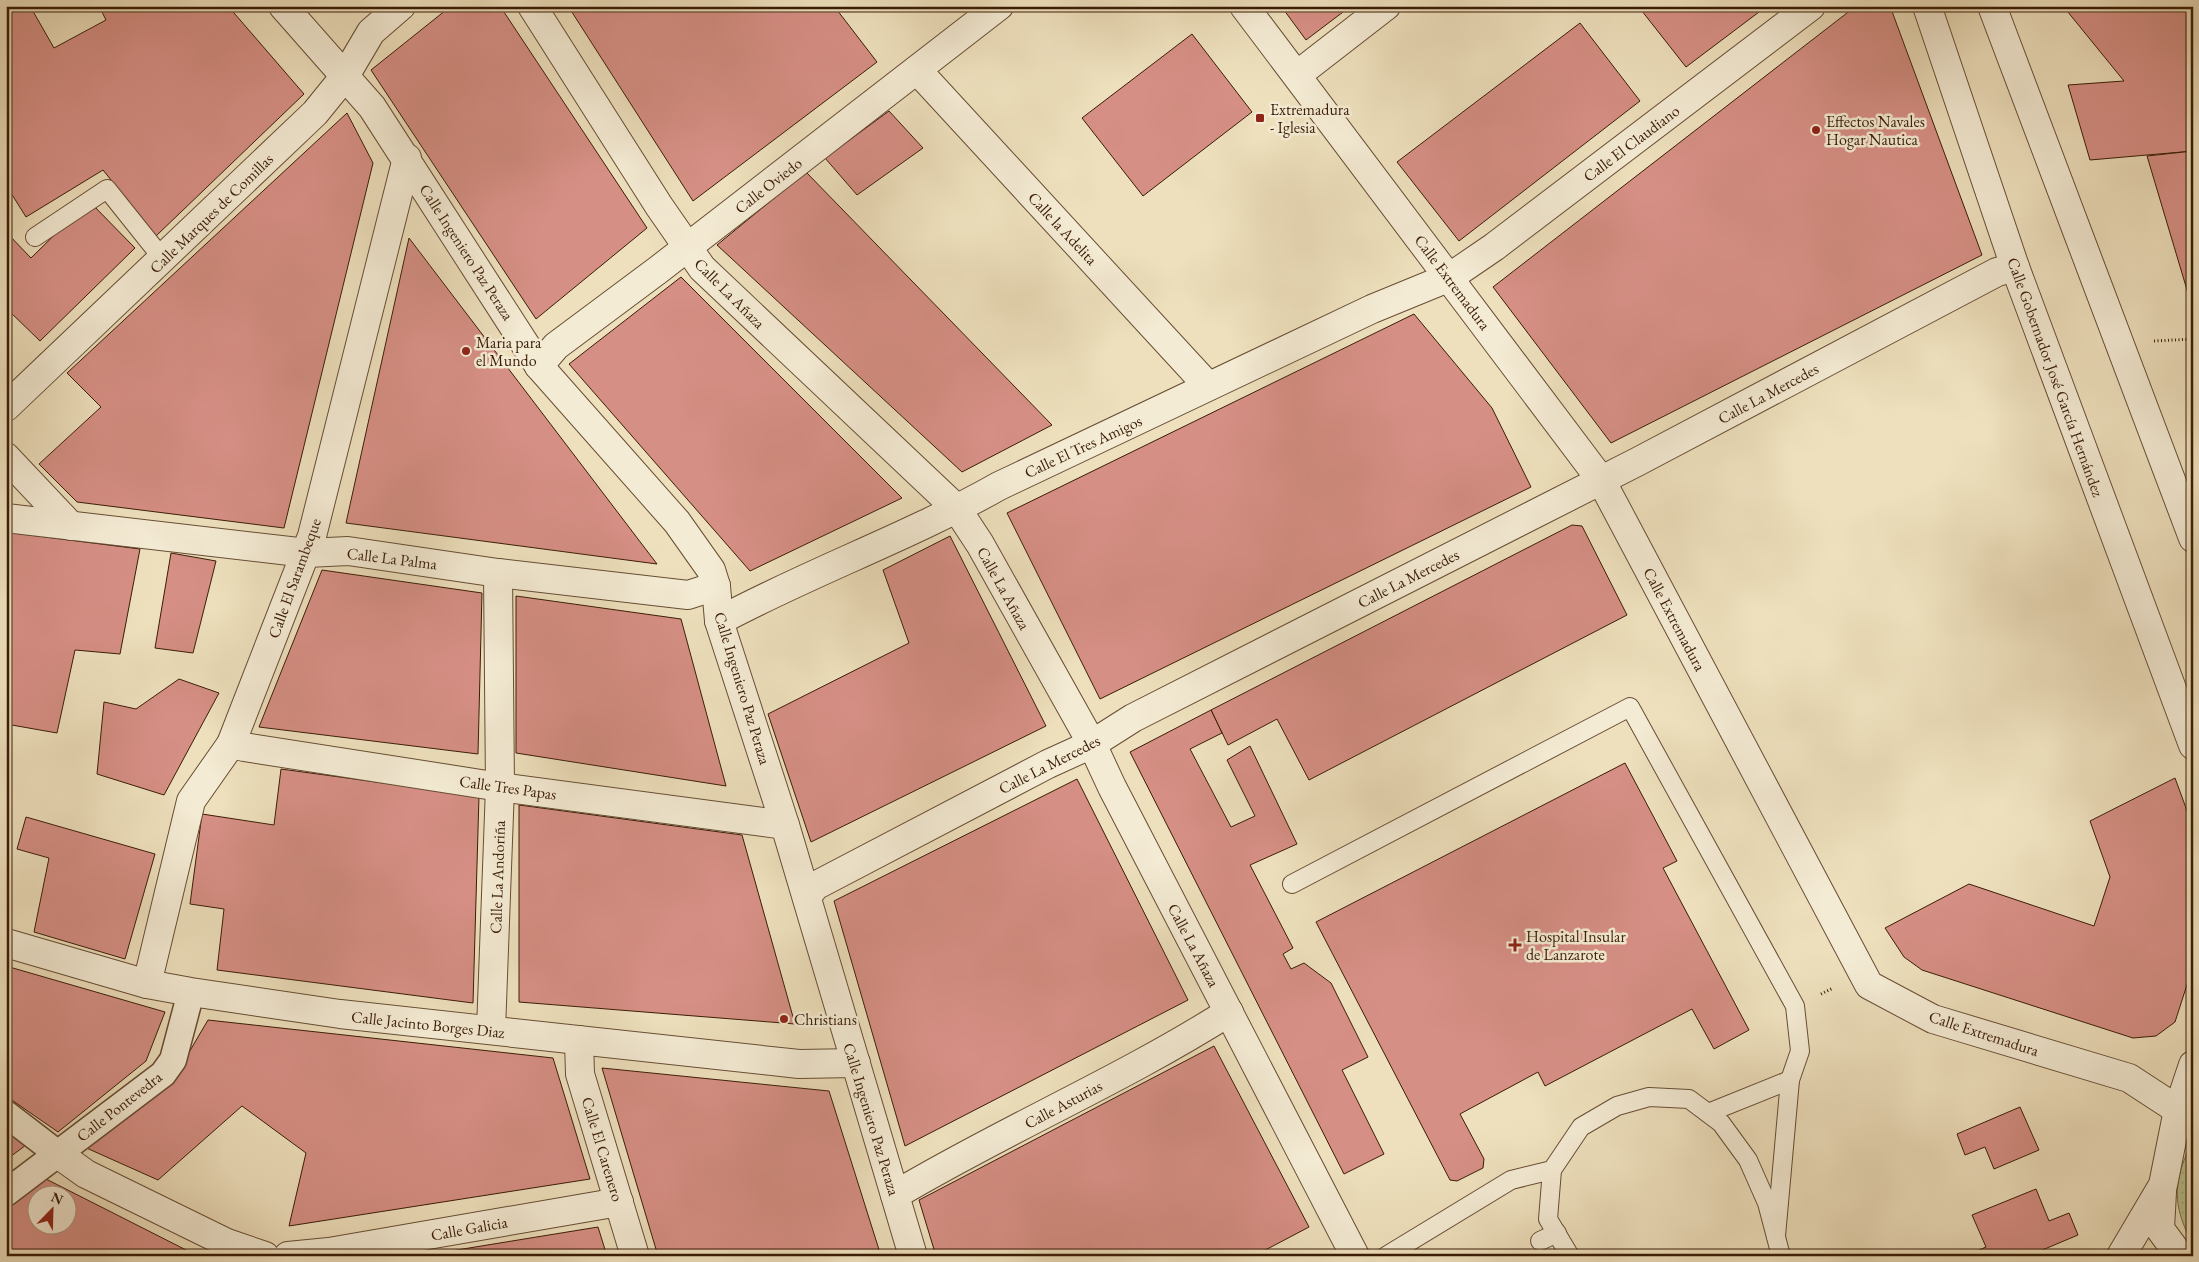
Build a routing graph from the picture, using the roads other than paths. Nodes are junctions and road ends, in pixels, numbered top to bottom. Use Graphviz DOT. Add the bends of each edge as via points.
graph roads {
  1 [pos="283,6"];
  2 [pos="401,6"];
  3 [pos="532,6"];
  4 [pos="1000,6"];
  5 [pos="1244,6"];
  6 [pos="1386,6"];
  7 [pos="1812,6"];
  8 [pos="1927,6"];
  9 [pos="1992,6"];
  10 [pos="917,70"];
  11 [pos="1297,75"];
  12 [pos="345,76"];
  13 [pos="407,158"];
  14 [pos="35,237"];
  15 [pos="687,248"];
  16 [pos="163,260"];
  17 [pos="2015,267"];
  18 [pos="1450,277"];
  19 [pos="538,366"];
  20 [pos="1208,386"];
  21 [pos="6,407"];
  22 [pos="6,457"];
  23 [pos="1601,480"];
  24 [pos="957,509"];
  25 [pos="6,518"];
  26 [pos="71,526"];
  27 [pos="2193,538"];
  28 [pos="307,553"];
  29 [pos="498,573"];
  30 [pos="716,586"];
  31 [pos="719,621"];
  32 [pos="231,744"];
  33 [pos="1092,744"];
  34 [pos="2193,745"];
  35 [pos="500,787"];
  36 [pos="785,825"];
  37 [pos="1292,884"];
  38 [pos="807,897"];
  39 [pos="6,943"];
  40 [pos="147,984"];
  41 [pos="191,992"];
  42 [pos="1229,1012"];
  43 [pos="491,1030"];
  44 [pos="579,1040"];
  45 [pos="856,1063"];
  46 [pos="2193,1065"];
  47 [pos="1790,1080"];
  48 [pos="2186,1100"];
  49 [pos="1708,1113"];
  50 [pos="6,1114"];
  51 [pos="58,1154"];
  52 [pos="1552,1170"];
  53 [pos="2163,1185"];
  54 [pos="6,1193"];
  55 [pos="895,1195"];
  56 [pos="619,1202"];
  57 [pos="1557,1233"];
  58 [pos="1776,1236"];
  59 [pos="1540,1241"];
  60 [pos="1351,1253"];
  61 [pos="265,1256"];
  62 [pos="288,1256"];
  63 [pos="635,1256"];
  64 [pos="913,1256"];
  65 [pos="1386,1256"];
  66 [pos="1570,1256"];
  67 [pos="1781,1256"];
  68 [pos="2121,1256"];
  69 [pos="2180,1256"];
  1 -- 12 [label="street, Calle Ingeniero Paz Peraza"];
  2 -- 12 [label="street, Calle Marques de Comillas" via="371,32"];
  3 -- 15 [label="street, Calle La Añaza"];
  4 -- 10 [label="street, Calle Oviedo"];
  5 -- 11 [label="street, Calle Extremadura"];
  6 -- 11 [label="street"];
  7 -- 18 [label="street, Calle El Claudiano"];
  8 -- 17 [label="street, Calle Gobernador José García Hernández"];
  9 -- 27 [label="street"];
  10 -- 15 [label="street, Calle Oviedo"];
  10 -- 20 [label="street, Calle la Adelita"];
  11 -- 18 [label="street, Calle Extremadura"];
  12 -- 13 [label="street, Calle Ingeniero Paz Peraza" via="372,107"];
  12 -- 16 [label="street, Calle Marques de Comillas" via="315,113"];
  13 -- 19 [label="street, Calle Ingeniero Paz Peraza"];
  13 -- 28 [label="street, Calle El Sarambeque"];
  14 -- 16 [label="lane" via="107,189"];
  15 -- 19 [label="street, Calle Oviedo" via="556,346"];
  15 -- 24 [label="street, Calle La Añaza" via="702,268"];
  16 -- 21 [label="street, Calle Marques de Comillas"];
  17 -- 23 [label="street, Calle La Mercedes" via="1997,272"];
  17 -- 34 [label="street, Calle Gobernador José García Hernández"];
  18 -- 20 [label="street, Calle El Tres Amigos" via="1372,309"];
  18 -- 23 [label="street, Calle Extremadura"];
  19 -- 30 [label="street, Calle Ingeniero Paz Peraza" via="677,522 711,570"];
  20 -- 24 [label="street, Calle El Tres Amigos"];
  22 -- 26 [label="street"];
  23 -- 33 [label="street, Calle La Mercedes" via="1133,718"];
  23 -- 48 [label="street, Calle Extremadura" via="1869,985 1932,1019 2129,1078"];
  24 -- 31 [label="street, Calle El Tres Amigos" via="762,598"];
  24 -- 33 [label="street, Calle La Añaza" via="980,544"];
  25 -- 26 [label="street, Calle La Palma"];
  26 -- 28 [label="street, Calle La Palma"];
  28 -- 29 [label="street, Calle La Palma" via="348,551"];
  28 -- 32 [label="street, Calle El Sarambeque"];
  29 -- 30 [label="street, Calle La Palma" via="688,595"];
  29 -- 35 [label="street, Calle La Andoriña"];
  30 -- 31 [label="street, Calle Ingeniero Paz Peraza"];
  31 -- 36 [label="street, Calle Ingeniero Paz Peraza"];
  32 -- 35 [label="street, Calle Tres Papas"];
  32 -- 40 [label="street, Calle El Sarambeque" via="191,801"];
  33 -- 38 [label="street, Calle La Mercedes" via="815,886"];
  33 -- 42 [label="street, Calle La Añaza"];
  35 -- 36 [label="street, Calle Tres Papas"];
  35 -- 43 [label="street, Calle La Andoriña"];
  36 -- 38 [label="street, Calle Ingeniero Paz Peraza"];
  37 -- 47 [label="lane" via="1630,708 1795,1006 1800,1051"];
  38 -- 45 [label="street, Calle Ingeniero Paz Peraza"];
  39 -- 40 [label="street, Calle Jacinto Borges Diaz"];
  40 -- 41 [label="street, Calle Jacinto Borges Diaz"];
  41 -- 43 [label="street, Calle Jacinto Borges Diaz" via="340,1014"];
  41 -- 51 [label="street, Calle Pontevedra" via="173,1060 162,1074"];
  42 -- 55 [label="street, Calle Asturias" via="1186,1039"];
  42 -- 60 [label="street, Calle La Añaza"];
  43 -- 44 [label="street, Calle Jacinto Borges Diaz"];
  44 -- 45 [label="street, Calle Jacinto Borges Diaz" via="799,1064"];
  44 -- 56 [label="street, Calle El Carenero" via="580,1074"];
  45 -- 55 [label="street, Calle Ingeniero Paz Peraza"];
  46 -- 48 [label="street"];
  47 -- 49 [label="lane"];
  47 -- 58 [label="lane"];
  48 -- 53 [label="street"];
  49 -- 52 [label="lane" via="1689,1099 1649,1097 1617,1106 1581,1127"];
  49 -- 58 [label="lane" via="1721,1123 1748,1160 1767,1203"];
  50 -- 51 [label="street"];
  51 -- 54 [label="street, Calle Pontevedra"];
  51 -- 61 [label="street" via="86,1174 227,1243"];
  52 -- 57 [label="lane" via="1548,1219"];
  52 -- 65 [label="lane" via="1511,1180"];
  53 -- 68 [label="street"];
  53 -- 69 [label="street" via="2160,1229"];
  55 -- 64 [label="street, Calle Ingeniero Paz Peraza"];
  56 -- 62 [label="street, Calle Galicia" via="329,1252"];
  56 -- 63 [label="street, Calle El Carenero"];
  57 -- 59 [label="lane"];
  57 -- 66 [label="lane"];
  58 -- 67 [label="lane"];
}
